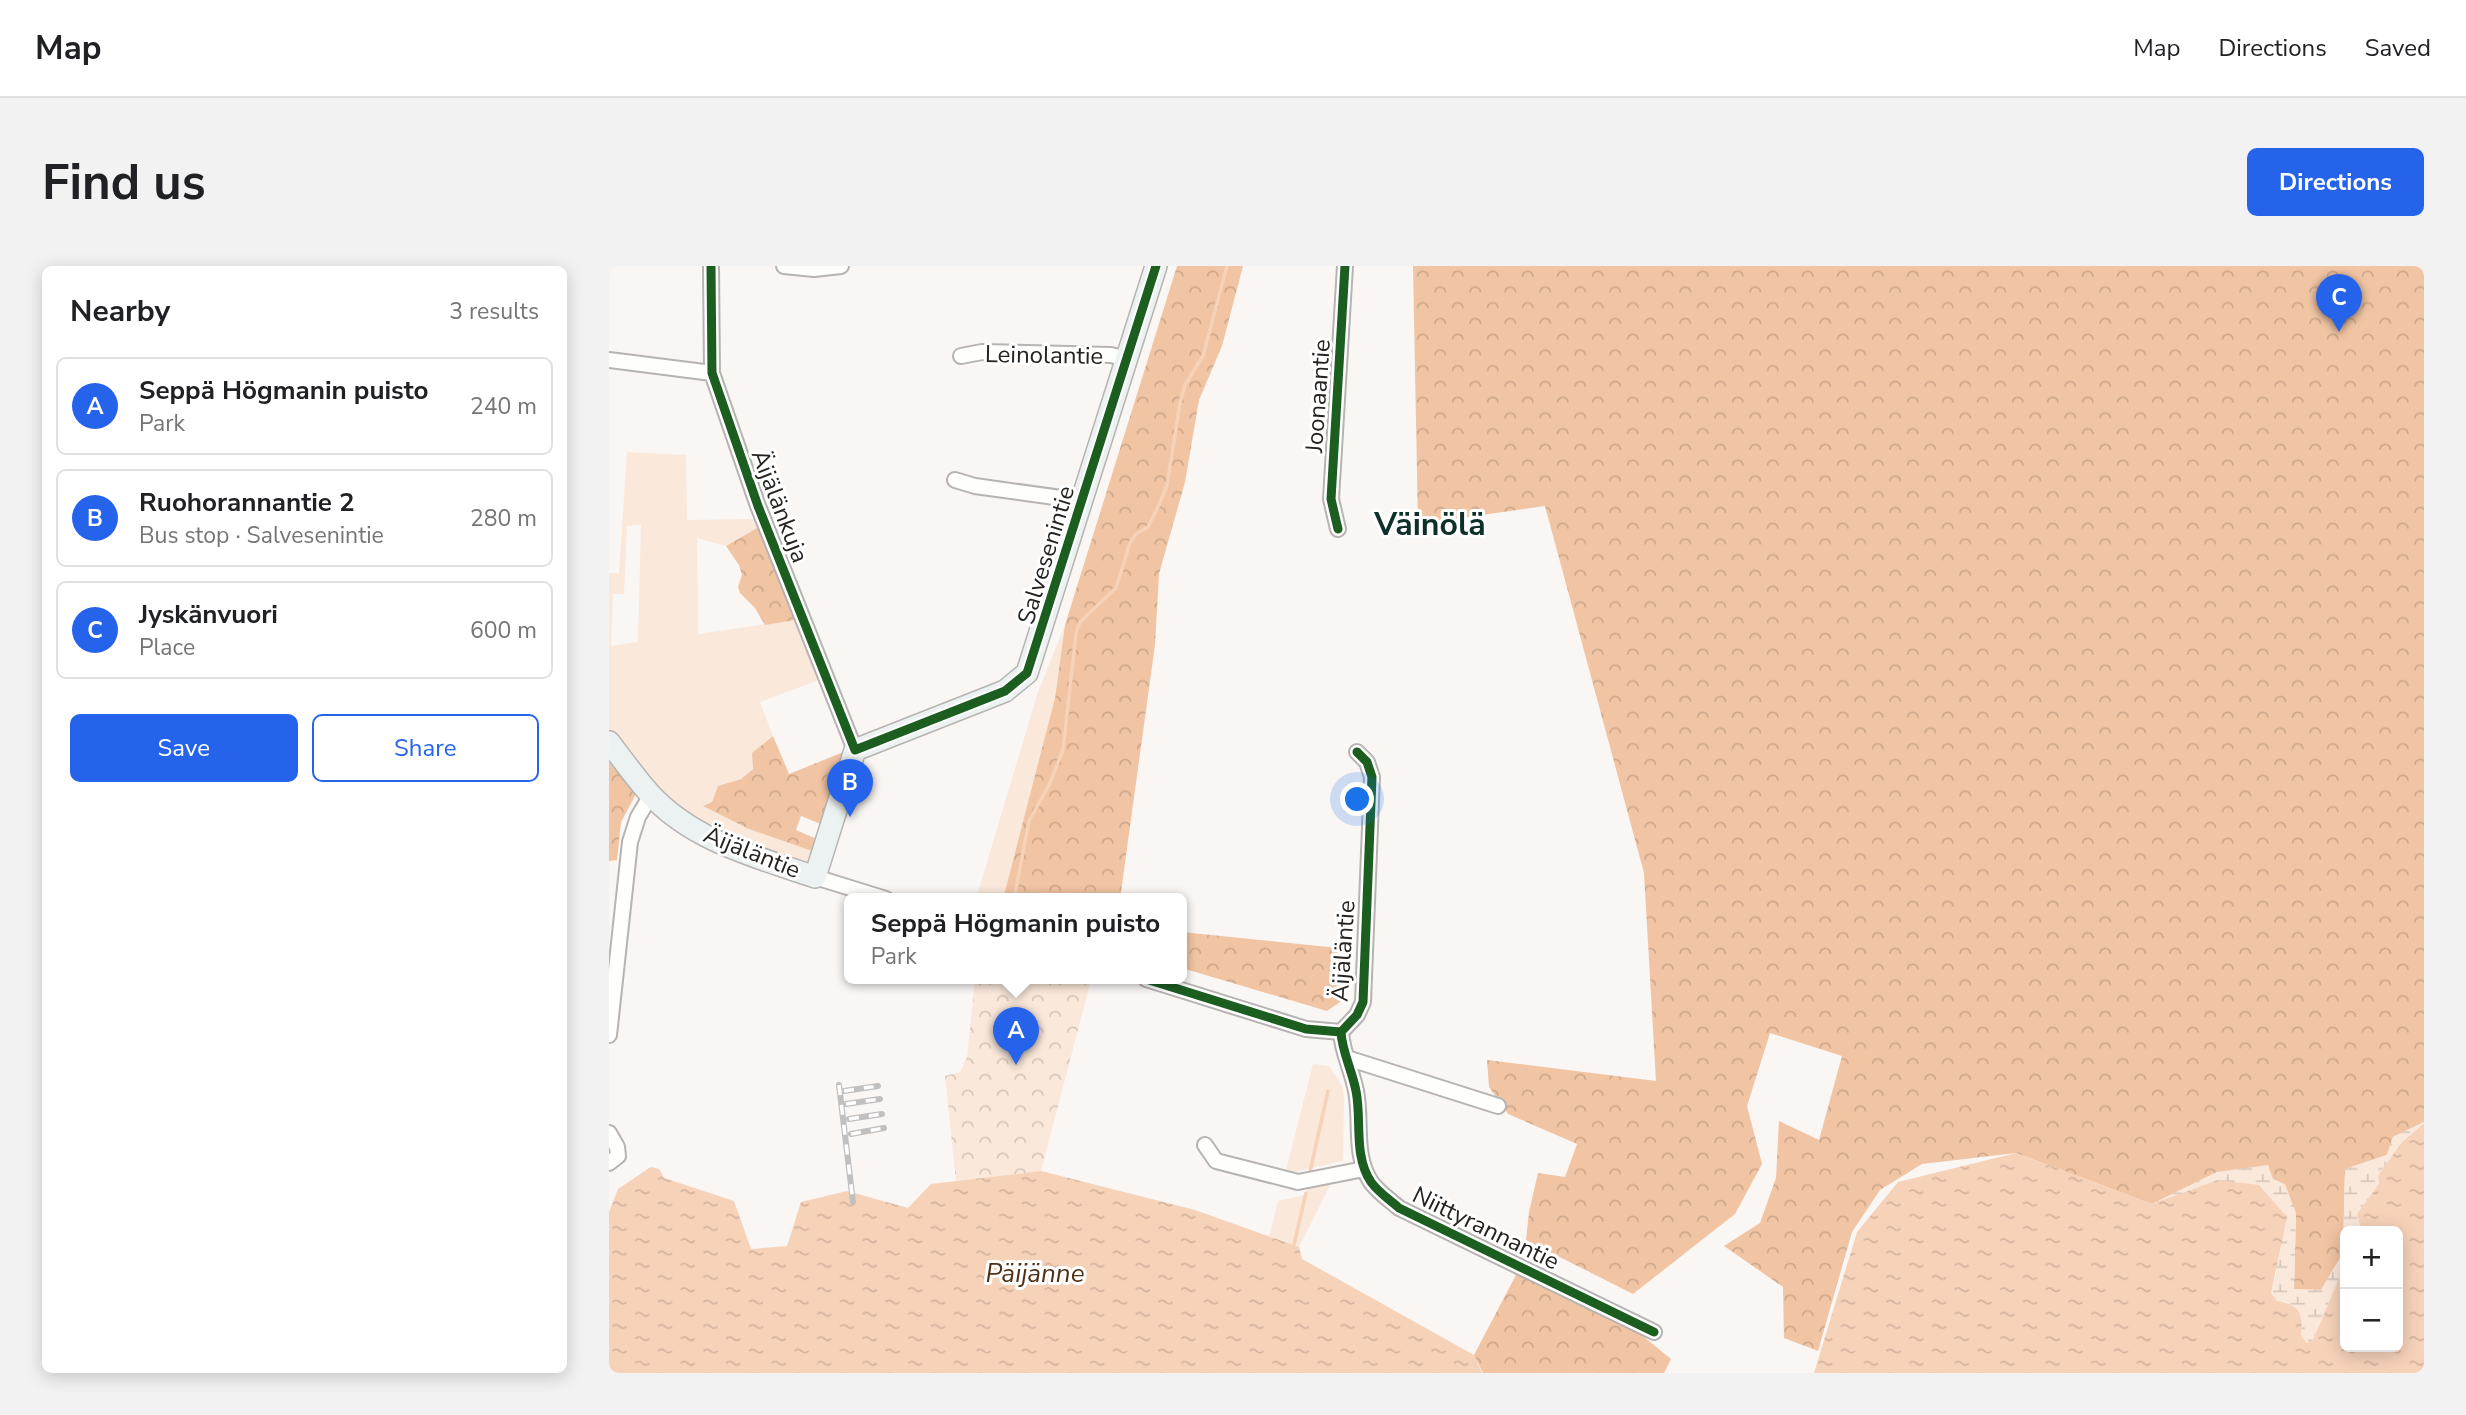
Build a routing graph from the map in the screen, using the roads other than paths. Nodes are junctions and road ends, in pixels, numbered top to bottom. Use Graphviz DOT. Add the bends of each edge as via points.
graph roads {
  1 [pos="711,266"];
  2 [pos="783,266"];
  3 [pos="841,266"];
  4 [pos="1156,266"];
  5 [pos="1345,266"];
  6 [pos="961,356"];
  7 [pos="1127,359"];
  8 [pos="609,360"];
  9 [pos="712,373"];
  10 [pos="955,480"];
  11 [pos="1083,501"];
  12 [pos="1338,528"];
  13 [pos="609,742"];
  14 [pos="855,750"];
  15 [pos="1357,752"];
  16 [pos="651,795"];
  17 [pos="815,877"];
  18 [pos="867,893"];
  19 [pos="1162,984"];
  20 [pos="1341,1032"];
  21 [pos="609,1035"];
  22 [pos="1347,1058"];
  23 [pos="1498,1105"];
  24 [pos="609,1133"];
  25 [pos="1205,1145"];
  26 [pos="609,1163"];
  27 [pos="1364,1169"];
  28 [pos="1654,1332"];
  1 -- 9 [label="street, Äijälänkuja"];
  2 -- 3 [label="street" via="814,270"];
  4 -- 7 [label="street, Salvesenintie"];
  5 -- 12 [label="street, Joonaantie" via="1331,499"];
  6 -- 7 [label="street, Leinolantie" via="995,352"];
  7 -- 11 [label="street, Salvesenintie"];
  8 -- 9 [label="street"];
  9 -- 14 [label="street, Äijälänkuja" via="758,506"];
  10 -- 11 [label="street"];
  11 -- 14 [label="street, Salvesenintie" via="1027,673 1005,691"];
  13 -- 16 [label="street, Äijäläntie"];
  14 -- 17 [label="street"];
  15 -- 20 [label="street, Äijäläntie" via="1367,762 1371,777 1363,1002"];
  16 -- 17 [label="street, Äijäläntie" via="687,824 728,847"];
  16 -- 21 [label="street" via="630,842"];
  17 -- 18 [label="street, Äijäläntie"];
  19 -- 20 [label="street, Äijäläntie" via="1306,1029"];
  20 -- 22 [label="street"];
  22 -- 23 [label="street"];
  22 -- 27 [label="street" via="1358,1098"];
  24 -- 26 [label="street" via="618,1156"];
  25 -- 27 [label="street" via="1216,1161 1298,1182"];
  27 -- 28 [label="street, Niittyrannantie" via="1399,1208"];
}
